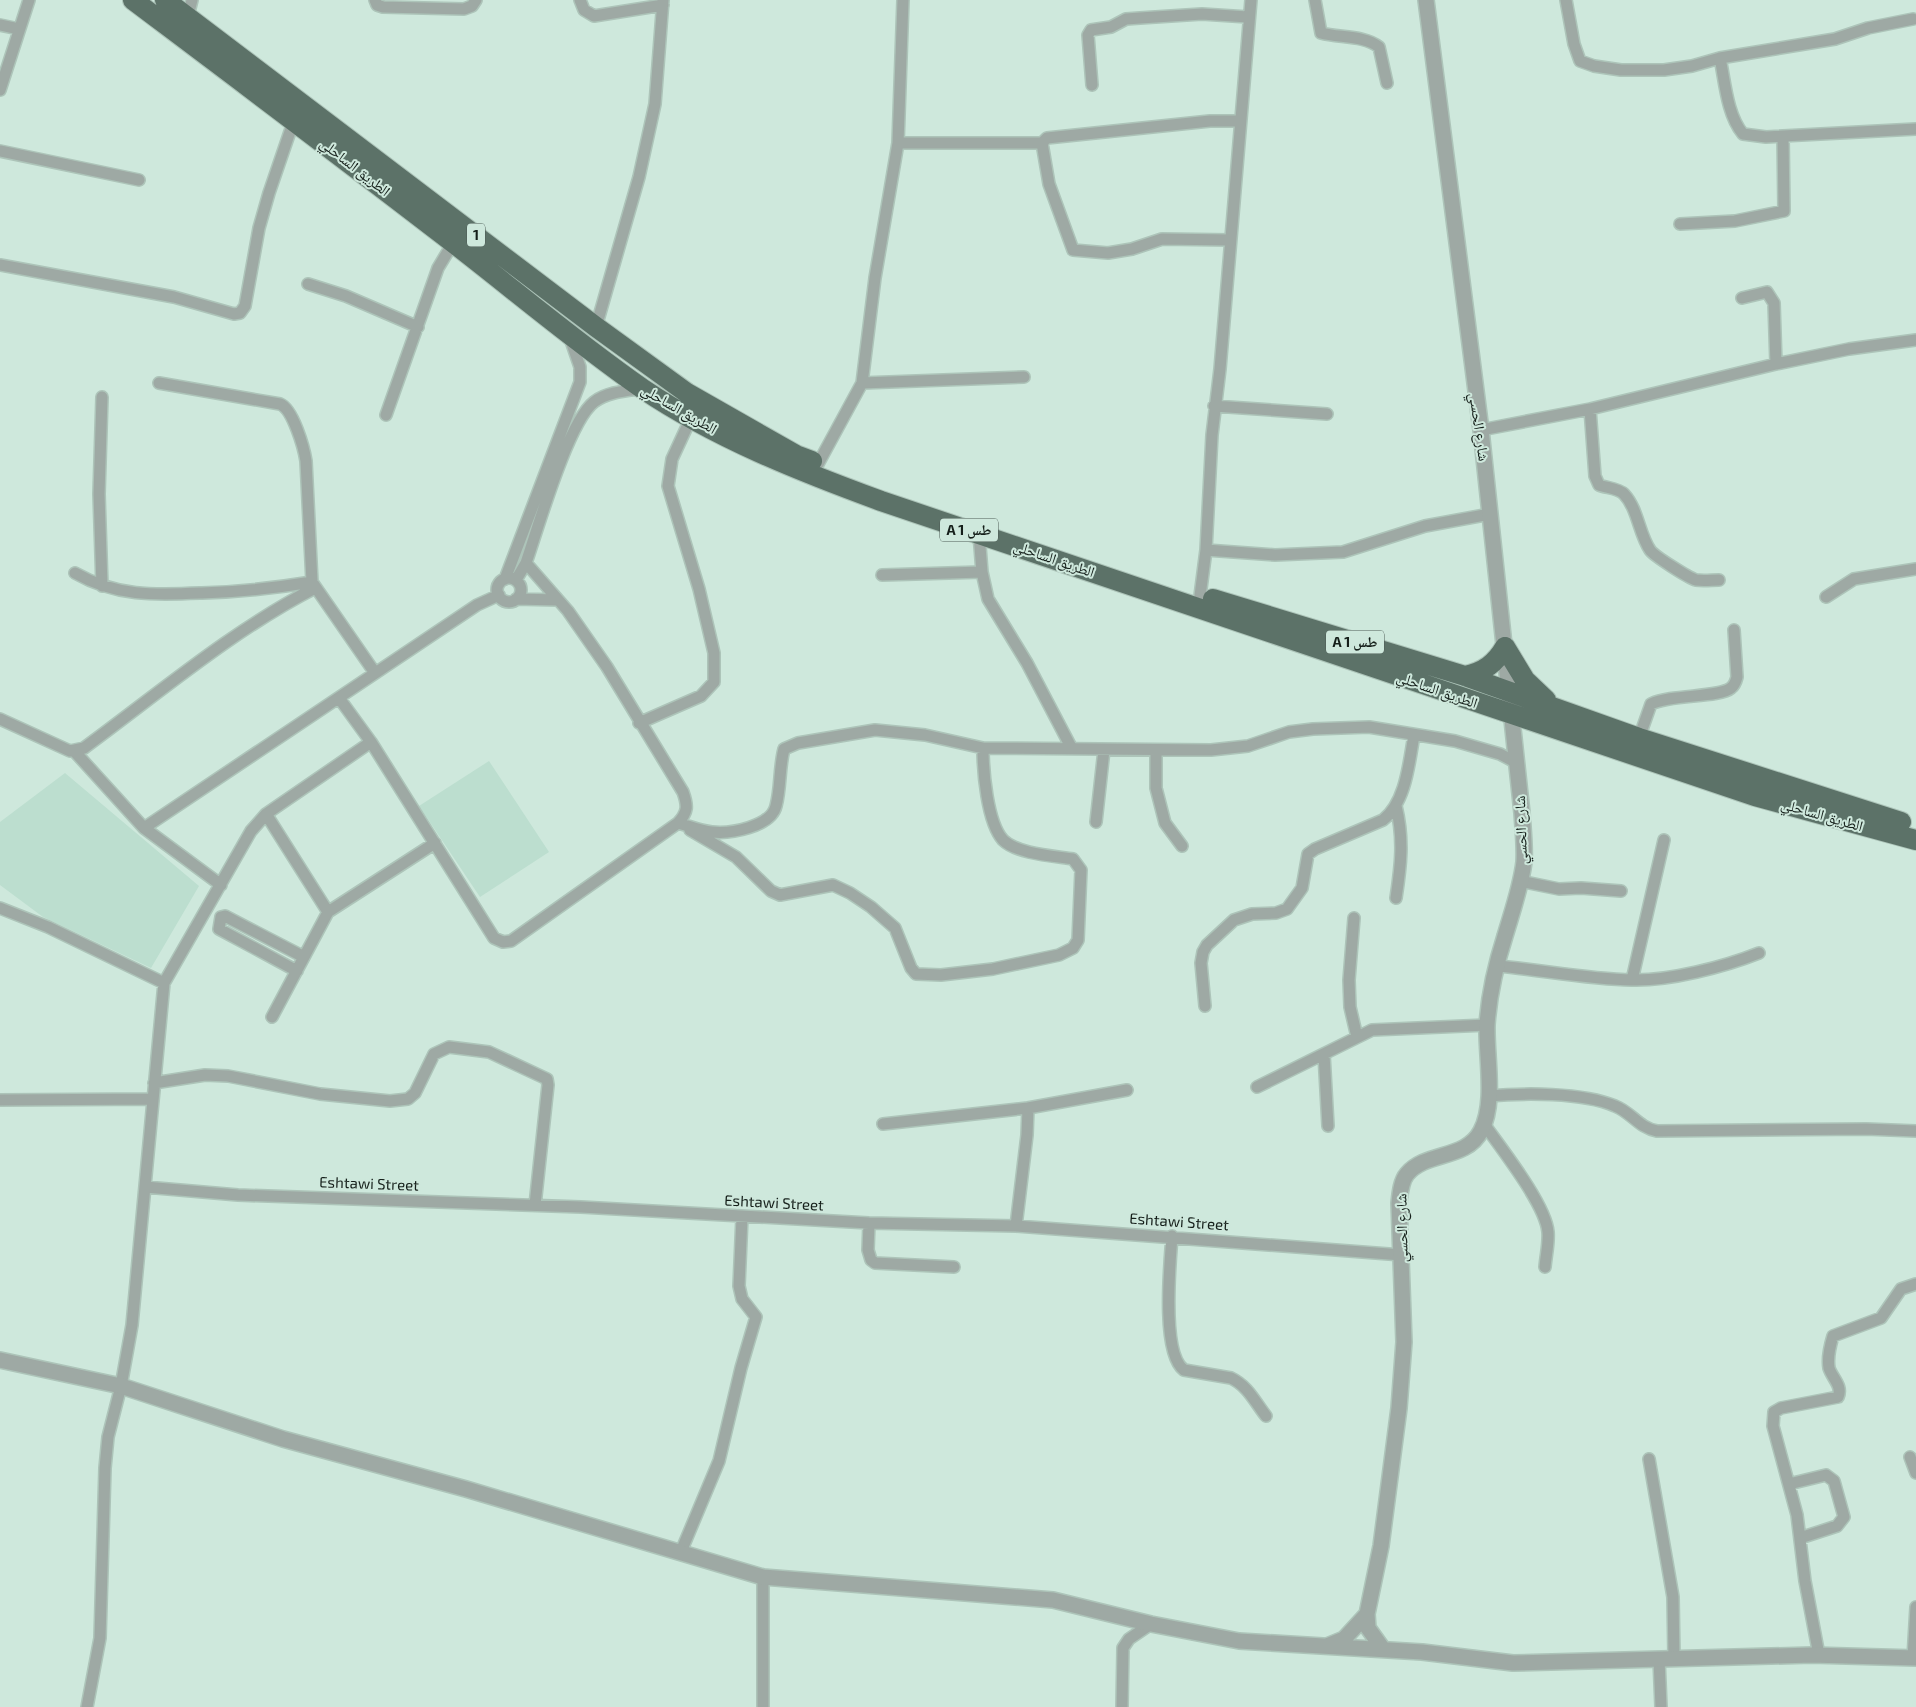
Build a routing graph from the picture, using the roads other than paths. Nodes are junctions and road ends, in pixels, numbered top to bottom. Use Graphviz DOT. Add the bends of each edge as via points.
graph roads {
  1 [pos="29,0"];
  2 [pos="133,0"];
  3 [pos="165,0"];
  4 [pos="375,0"];
  5 [pos="476,0"];
  6 [pos="580,0"];
  7 [pos="903,0"];
  8 [pos="1251,0"];
  9 [pos="1315,0"];
  10 [pos="1426,0"];
  11 [pos="1566,0"];
  12 [pos="663,2"];
  13 [pos="190,8"];
  14 [pos="1248,17"];
  15 [pos="1913,19"];
  16 [pos="0,25"];
  17 [pos="19,29"];
  18 [pos="1720,58"];
  19 [pos="1387,82"];
  20 [pos="1092,85"];
  21 [pos="0,90"];
  22 [pos="294,120"];
  23 [pos="1239,121"];
  24 [pos="1916,129"];
  25 [pos="1784,136"];
  26 [pos="1042,142"];
  27 [pos="898,144"];
  28 [pos="0,151"];
  29 [pos="140,180"];
  30 [pos="1680,224"];
  31 [pos="1230,240"];
  32 [pos="454,243"];
  33 [pos="0,265"];
  34 [pos="308,284"];
  35 [pos="1742,298"];
  36 [pos="418,327"];
  37 [pos="596,327"];
  38 [pos="569,334"];
  39 [pos="1916,340"];
  40 [pos="1776,364"];
  41 [pos="1024,377"];
  42 [pos="159,383"];
  43 [pos="862,383"];
  44 [pos="644,389"];
  45 [pos="102,397"];
  46 [pos="1214,406"];
  47 [pos="1590,409"];
  48 [pos="1327,414"];
  49 [pos="386,415"];
  50 [pos="691,418"];
  51 [pos="1481,430"];
  52 [pos="796,455"];
  53 [pos="818,464"];
  54 [pos="1490,514"];
  55 [pos="980,534"];
  56 [pos="1206,550"];
  57 [pos="526,563"];
  58 [pos="1916,569"];
  59 [pos="982,572"];
  60 [pos="75,573"];
  61 [pos="882,575"];
  62 [pos="1719,580"];
  63 [pos="540,581"];
  64 [pos="514,582"];
  65 [pos="314,585"];
  66 [pos="102,586"];
  67 [pos="499,595"];
  68 [pos="1200,596"];
  69 [pos="1826,598"];
  70 [pos="516,599"];
  71 [pos="558,600"];
  72 [pos="1734,630"];
  73 [pos="1505,647"];
  74 [pos="375,673"];
  75 [pos="1465,676"];
  76 [pos="1509,692"];
  77 [pos="338,698"];
  78 [pos="1554,706"];
  79 [pos="1512,715"];
  80 [pos="0,719"];
  81 [pos="639,723"];
  82 [pos="1414,735"];
  83 [pos="1639,738"];
  84 [pos="370,742"];
  85 [pos="1071,747"];
  86 [pos="983,748"];
  87 [pos="1104,750"];
  88 [pos="1156,751"];
  89 [pos="75,752"];
  90 [pos="1517,763"];
  91 [pos="1396,806"];
  92 [pos="266,814"];
  93 [pos="1096,822"];
  94 [pos="678,823"];
  95 [pos="1916,826"];
  96 [pos="144,828"];
  97 [pos="1664,840"];
  98 [pos="1916,840"];
  99 [pos="434,843"];
  100 [pos="1182,846"];
  101 [pos="1520,881"];
  102 [pos="221,885"];
  103 [pos="1621,891"];
  104 [pos="1396,898"];
  105 [pos="0,908"];
  106 [pos="328,912"];
  107 [pos="1354,918"];
  108 [pos="1759,953"];
  109 [pos="304,957"];
  110 [pos="1498,966"];
  111 [pos="297,971"];
  112 [pos="1632,980"];
  113 [pos="164,983"];
  114 [pos="1205,1006"];
  115 [pos="272,1017"];
  116 [pos="1488,1025"];
  117 [pos="1357,1037"];
  118 [pos="1324,1054"];
  119 [pos="154,1083"];
  120 [pos="1257,1087"];
  121 [pos="1127,1090"];
  122 [pos="1488,1096"];
  123 [pos="153,1099"];
  124 [pos="0,1100"];
  125 [pos="1028,1108"];
  126 [pos="883,1124"];
  127 [pos="1484,1124"];
  128 [pos="1328,1126"];
  129 [pos="1916,1131"];
  130 [pos="144,1187"];
  131 [pos="534,1205"];
  132 [pos="742,1217"];
  133 [pos="869,1223"];
  134 [pos="1016,1226"];
  135 [pos="1172,1236"];
  136 [pos="1402,1255"];
  137 [pos="954,1267"];
  138 [pos="1545,1267"];
  139 [pos="1916,1284"];
  140 [pos="0,1360"];
  141 [pos="122,1386"];
  142 [pos="1266,1416"];
  143 [pos="1910,1457"];
  144 [pos="1649,1459"];
  145 [pos="1916,1473"];
  146 [pos="1789,1484"];
  147 [pos="1800,1538"];
  148 [pos="680,1554"];
  149 [pos="763,1577"];
  150 [pos="1916,1607"];
  151 [pos="1367,1614"];
  152 [pos="1151,1624"];
  153 [pos="1323,1647"];
  154 [pos="1383,1649"];
  155 [pos="1820,1655"];
  156 [pos="1666,1658"];
  157 [pos="1914,1658"];
  158 [pos="87,1707"];
  159 [pos="764,1707"];
  160 [pos="1122,1707"];
  161 [pos="1661,1707"];
  1 -- 17 [label="street"];
  2 -- 22 [label="highway, الطريق الساحلي / A 1 طس"];
  3 -- 13 [label="highway, الطريق الساحلي / 1"];
  4 -- 5 [label="street" via="383,7 464,9"];
  6 -- 12 [label="street" via="584,10 594,16"];
  7 -- 27 [label="street"];
  8 -- 14 [label="street"];
  9 -- 19 [label="street" via="1321,33 1374,43 1379,47"];
  10 -- 51 [label="street, شارع الحسي"];
  11 -- 18 [label="street" via="1574,44 1580,61 1585,64 1622,70 1664,70"];
  12 -- 37 [label="street" via="654,104 639,177"];
  13 -- 37 [label="highway, الطريق الساحلي / 1"];
  14 -- 20 [label="street" via="1202,14 1126,19 1111,27 1091,30 1088,35"];
  14 -- 23 [label="street"];
  15 -- 18 [label="street" via="1835,39"];
  16 -- 17 [label="street"];
  17 -- 21 [label="street"];
  18 -- 25 [label="street" via="1736,127 1750,136"];
  22 -- 32 [label="highway, الطريق الساحلي / A 1 طس"];
  22 -- 33 [label="street" via="259,228 245,306 240,313 174,297"];
  23 -- 26 [label="street" via="1047,138"];
  23 -- 31 [label="street"];
  24 -- 25 [label="street"];
  25 -- 30 [label="street" via="1784,211 1736,221"];
  26 -- 27 [label="street"];
  26 -- 31 [label="street" via="1048,184 1073,250 1108,253 1162,240"];
  27 -- 43 [label="street" via="874,278"];
  28 -- 29 [label="street"];
  31 -- 46 [label="street"];
  32 -- 36 [label="street" via="438,268"];
  32 -- 38 [label="highway, الطريق الساحلي / A 1 طس"];
  34 -- 36 [label="street" via="346,296"];
  35 -- 40 [label="street" via="1767,292 1772,297"];
  36 -- 49 [label="street"];
  37 -- 52 [label="highway, الطريق الساحلي / 1" via="687,392"];
  38 -- 44 [label="highway, الطريق الساحلي / A 1 طس"];
  38 -- 64 [label="street" via="580,368 580,382"];
  39 -- 40 [label="street"];
  40 -- 47 [label="street"];
  41 -- 43 [label="street"];
  42 -- 65 [label="street" via="280,404 286,408 304,447"];
  43 -- 53 [label="street"];
  44 -- 50 [label="highway, الطريق الساحلي / A 1 طس"];
  44 -- 57 [label="street" via="610,394 595,401 584,413 568,444"];
  45 -- 66 [label="street" via="99,494"];
  46 -- 48 [label="street"];
  46 -- 56 [label="street"];
  47 -- 51 [label="street"];
  47 -- 62 [label="street" via="1596,481 1599,485 1623,493 1653,554 1694,580"];
  50 -- 55 [label="highway, الطريق الساحلي / A 1 طس" via="793,468"];
  50 -- 81 [label="street" via="672,459 668,486 699,588 714,653 714,682 701,696"];
  51 -- 54 [label="street, شارع الحسي"];
  52 -- 53 [label="highway, الطريق الساحلي / A 1 طس"];
  53 -- 68 [label="highway, الطريق الساحلي / A 1 طس"];
  54 -- 56 [label="street" via="1425,526 1343,552 1275,556"];
  54 -- 73 [label="street, شارع الحسي"];
  55 -- 59 [label="street"];
  55 -- 79 [label="highway, الطريق الساحلي / A 1 طس"];
  56 -- 68 [label="street"];
  57 -- 63 [label="street"];
  57 -- 64 [label="street"];
  58 -- 69 [label="street" via="1854,579"];
  59 -- 61 [label="street"];
  59 -- 85 [label="street" via="988,599"];
  60 -- 66 [label="street"];
  63 -- 64 [label="street"];
  63 -- 71 [label="street"];
  64 -- 67 [label="street" via="498,586"];
  64 -- 70 [label="street" via="521,593"];
  65 -- 66 [label="street" via="157,596"];
  65 -- 74 [label="street"];
  65 -- 89 [label="street"];
  67 -- 70 [label="street" via="507,601"];
  67 -- 74 [label="street" via="477,605"];
  68 -- 75 [label="highway, الطريق الساحلي / A 1 طس"];
  70 -- 71 [label="street"];
  71 -- 81 [label="street" via="607,667"];
  72 -- 83 [label="street" via="1735,683 1726,691 1668,698 1651,704"];
  73 -- 75 [label="highway" via="1485,670"];
  73 -- 76 [label="street, شارع الحسي"];
  73 -- 78 [label="highway" via="1525,680"];
  74 -- 77 [label="street"];
  75 -- 76 [label="highway, الطريق الساحلي / A 1 طس"];
  76 -- 78 [label="highway, الطريق الساحلي / A 1 طس"];
  76 -- 79 [label="street, شارع الحسي"];
  77 -- 84 [label="street"];
  77 -- 96 [label="street"];
  78 -- 83 [label="highway, الطريق الساحلي / A 1 طس"];
  79 -- 90 [label="street, شارع الحسي"];
  79 -- 98 [label="highway, الطريق الساحلي / A 1 طس" via="1754,796"];
  80 -- 89 [label="street"];
  81 -- 94 [label="street" via="683,792 688,806"];
  82 -- 88 [label="street" via="1369,727 1313,729 1289,732 1248,746"];
  82 -- 90 [label="street" via="1488,750"];
  82 -- 91 [label="street"];
  83 -- 95 [label="highway, الطريق الساحلي / A 1 طس"];
  84 -- 92 [label="street"];
  84 -- 99 [label="street"];
  85 -- 86 [label="street"];
  85 -- 87 [label="street"];
  86 -- 94 [label="street" via="925,734 875,730 798,743 784,748 776,809 767,819 745,830 712,832"];
  86 -- 94 [label="street" via="985,788 997,830 1004,841 1018,848 1073,859 1081,870 1078,940 1073,948 1059,954 993,968 941,975 916,974 895,928 871,906 833,885 780,895 771,891 736,857"];
  87 -- 88 [label="street"];
  87 -- 93 [label="street"];
  88 -- 100 [label="street" via="1156,788 1165,823"];
  89 -- 96 [label="street"];
  90 -- 101 [label="street, شارع الحسي" via="1524,847"];
  91 -- 104 [label="street" via="1402,829"];
  91 -- 114 [label="street" via="1383,820 1308,854 1302,888 1287,909 1234,920 1207,945 1202,952 1201,963"];
  92 -- 102 [label="street" via="251,830"];
  92 -- 106 [label="street"];
  94 -- 99 [label="street" via="511,941 503,942 494,938"];
  96 -- 102 [label="street"];
  97 -- 112 [label="street"];
  99 -- 106 [label="street"];
  101 -- 103 [label="street" via="1559,889"];
  101 -- 110 [label="street, شارع الحسي"];
  102 -- 113 [label="street"];
  105 -- 113 [label="street" via="48,927"];
  106 -- 109 [label="street"];
  107 -- 117 [label="street" via="1349,980 1350,1007"];
  108 -- 112 [label="street" via="1724,966"];
  109 -- 111 [label="street"];
  109 -- 111 [label="street" via="225,916 221,918 218,929"];
  110 -- 112 [label="street"];
  110 -- 116 [label="street, شارع الحسي"];
  111 -- 115 [label="street"];
  113 -- 119 [label="street"];
  116 -- 117 [label="street" via="1404,1027 1372,1030"];
  116 -- 122 [label="street, شارع الحسي"];
  117 -- 118 [label="street"];
  118 -- 120 [label="street"];
  118 -- 128 [label="street"];
  119 -- 123 [label="street"];
  119 -- 131 [label="street" via="228,1076 320,1094 408,1099 415,1093 427,1064 438,1050 449,1047 489,1052 547,1079"];
  121 -- 125 [label="street"];
  122 -- 127 [label="street, شارع الحسي"];
  122 -- 129 [label="street" via="1555,1094 1608,1103 1644,1127 1658,1131"];
  123 -- 124 [label="street"];
  123 -- 130 [label="street"];
  125 -- 126 [label="street"];
  125 -- 134 [label="street"];
  127 -- 136 [label="street, شارع الحسي" via="1473,1142 1464,1148 1434,1158 1407,1174 1399,1203"];
  127 -- 138 [label="street" via="1523,1181 1547,1224"];
  130 -- 131 [label="street, Eshtawi Street" via="238,1195"];
  130 -- 141 [label="street" via="132,1325"];
  131 -- 132 [label="street, Eshtawi Street"];
  132 -- 133 [label="street, Eshtawi Street"];
  132 -- 148 [label="street" via="739,1286 742,1299 756,1317 719,1460"];
  133 -- 134 [label="street, Eshtawi Street"];
  133 -- 137 [label="street" via="868,1250 875,1263"];
  134 -- 135 [label="street, Eshtawi Street"];
  135 -- 136 [label="street, Eshtawi Street"];
  135 -- 142 [label="street" via="1167,1295 1179,1367 1238,1381"];
  136 -- 151 [label="street, شارع الحسي" via="1404,1342 1399,1408 1381,1546"];
  139 -- 146 [label="street" via="1902,1289 1881,1318 1833,1336 1829,1347 1829,1367 1839,1385 1838,1397 1774,1412 1777,1447"];
  140 -- 141 [label="street"];
  141 -- 148 [label="street" via="283,1439 466,1489"];
  141 -- 158 [label="street" via="108,1437 100,1638"];
  143 -- 145 [label="street"];
  144 -- 156 [label="street" via="1672,1590"];
  146 -- 147 [label="street"];
  146 -- 147 [label="street" via="1826,1475 1834,1481 1844,1517 1837,1526"];
  147 -- 155 [label="street"];
  148 -- 149 [label="street"];
  149 -- 152 [label="street" via="1053,1600"];
  149 -- 159 [label="street"];
  150 -- 157 [label="street"];
  151 -- 153 [label="street" via="1344,1638"];
  151 -- 154 [label="street" via="1368,1628"];
  152 -- 153 [label="street" via="1239,1641"];
  152 -- 160 [label="street" via="1129,1638 1123,1648"];
  153 -- 154 [label="street"];
  154 -- 156 [label="street" via="1513,1663"];
  155 -- 156 [label="street"];
  155 -- 157 [label="street"];
  156 -- 161 [label="street"];
}
